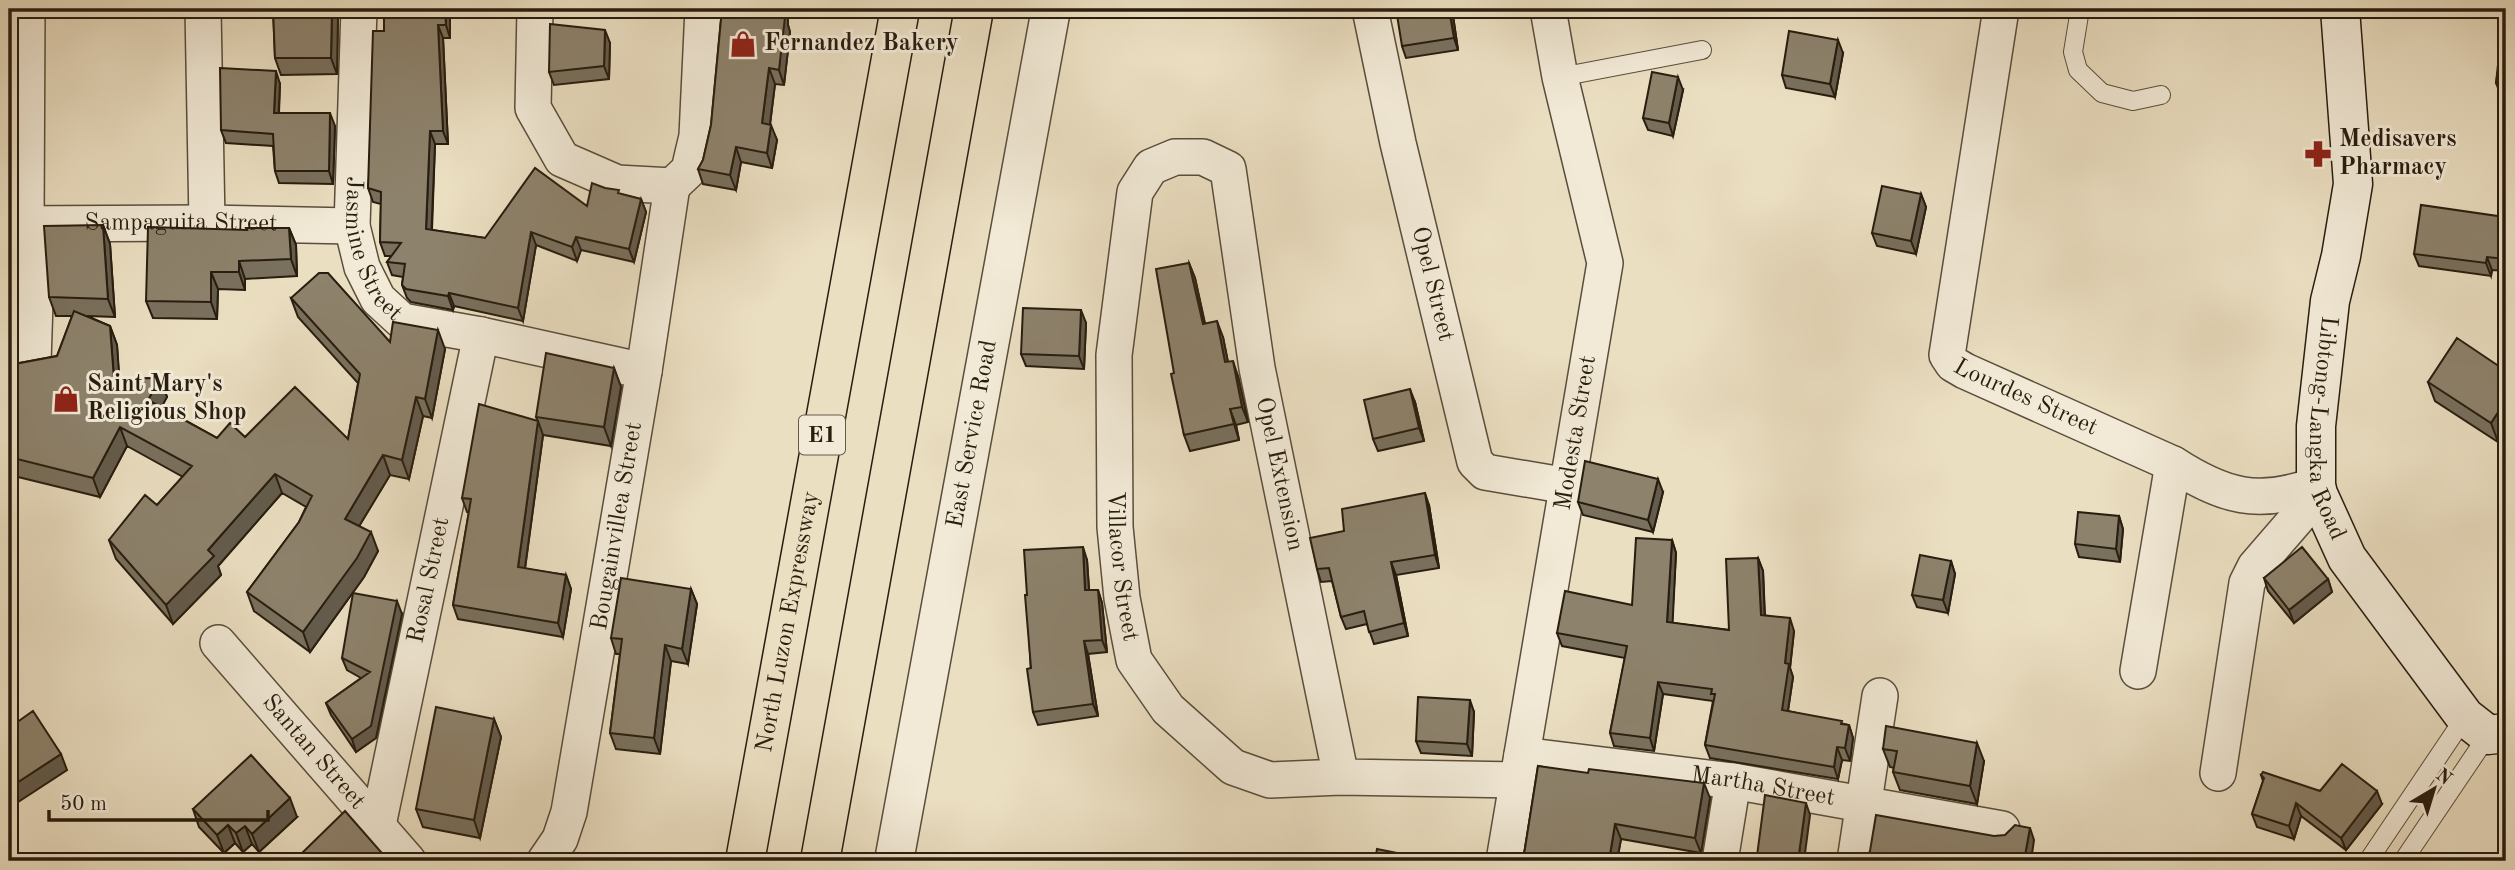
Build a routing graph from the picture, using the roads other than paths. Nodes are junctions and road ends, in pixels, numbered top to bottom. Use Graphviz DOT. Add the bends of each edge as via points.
graph roads {
  1 [pos="27,9"];
  2 [pos="203,9"];
  3 [pos="359,9"];
  4 [pos="535,9"];
  5 [pos="703,9"];
  6 [pos="900,9"];
  7 [pos="974,9"];
  8 [pos="1051,9"];
  9 [pos="1370,9"];
  10 [pos="1548,9"];
  11 [pos="2001,9"];
  12 [pos="2080,9"];
  13 [pos="2340,9"];
  14 [pos="1702,50"];
  15 [pos="1560,77"];
  16 [pos="2161,95"];
  17 [pos="1228,169"];
  18 [pos="672,186"];
  19 [pos="207,223"];
  20 [pos="17,224"];
  21 [pos="352,226"];
  22 [pos="481,335"];
  23 [pos="33,362"];
  24 [pos="644,371"];
  25 [pos="2173,464"];
  26 [pos="1568,486"];
  27 [pos="2317,490"];
  28 [pos="218,643"];
  29 [pos="2138,671"];
  30 [pos="1880,696"];
  31 [pos="2487,729"];
  32 [pos="1521,768"];
  33 [pos="2218,773"];
  34 [pos="1341,777"];
  35 [pos="1733,781"];
  36 [pos="1865,803"];
  37 [pos="377,825"];
  38 [pos="2002,829"];
  39 [pos="408,861"];
  40 [pos="545,861"];
  41 [pos="745,861"];
  42 [pos="820,861"];
  43 [pos="894,861"];
  44 [pos="1504,861"];
  45 [pos="1720,861"];
  46 [pos="1855,861"];
  47 [pos="2368,861"];
  48 [pos="2403,861"];
  1 -- 20 [label="street"];
  2 -- 19 [label="street"];
  3 -- 21 [label="street, Jasmine Street"];
  4 -- 18 [label="street" via="533,108 562,159 617,183"];
  5 -- 18 [label="street" via="696,136 689,170"];
  6 -- 41 [label="highway, North Luzon Expressway / E1"];
  7 -- 42 [label="highway"];
  8 -- 43 [label="street, East Service Road"];
  9 -- 26 [label="street, Opel Street" via="1475,462 1485,472"];
  10 -- 15 [label="street, Modesta Street"];
  11 -- 25 [label="street, Lourdes Street" via="1947,355 1965,371"];
  12 -- 16 [label="lane" via="2073,52 2078,70 2102,93 2133,101"];
  13 -- 27 [label="street, Libtong-Langka Road" via="2353,184 2330,301 2316,426"];
  14 -- 15 [label="lane"];
  15 -- 26 [label="street, Modesta Street" via="1605,263"];
  17 -- 34 [label="street, Opel Extension" via="1257,368"];
  17 -- 34 [label="street, Villacor Street" via="1203,157 1175,157 1151,167 1135,192 1114,355 1115,527 1122,598 1134,660 1168,709 1233,767 1270,780"];
  18 -- 24 [label="street, Bougainvillea Street"];
  19 -- 20 [label="street, Sampaguita Street"];
  19 -- 21 [label="street, Sampaguita Street"];
  20 -- 23 [label="street" via="35,302"];
  21 -- 22 [label="street, Jasmine Street" via="362,267 378,299 402,321"];
  22 -- 24 [label="street, Jasmine Street"];
  22 -- 37 [label="street, Rosal Street"];
  24 -- 40 [label="street, Bougainvillea Street" via="569,812 560,839"];
  25 -- 27 [label="street, Lourdes Street" via="2232,493 2266,497"];
  25 -- 29 [label="street"];
  26 -- 32 [label="street, Modesta Street"];
  27 -- 31 [label="street, Libtong-Langka Road" via="2347,558"];
  27 -- 33 [label="street" via="2247,583"];
  28 -- 37 [label="street, Santan Street"];
  30 -- 36 [label="street"];
  31 -- 47 [label="lane"];
  31 -- 48 [label="lane"];
  32 -- 34 [label="street, Villacor Street"];
  32 -- 35 [label="street, Martha Street"];
  32 -- 44 [label="street, Modesta Street"];
  35 -- 36 [label="street, Martha Street"];
  35 -- 45 [label="street"];
  36 -- 38 [label="street, Martha Street"];
  36 -- 46 [label="street"];
  37 -- 39 [label="street, Santan Street"];
}
